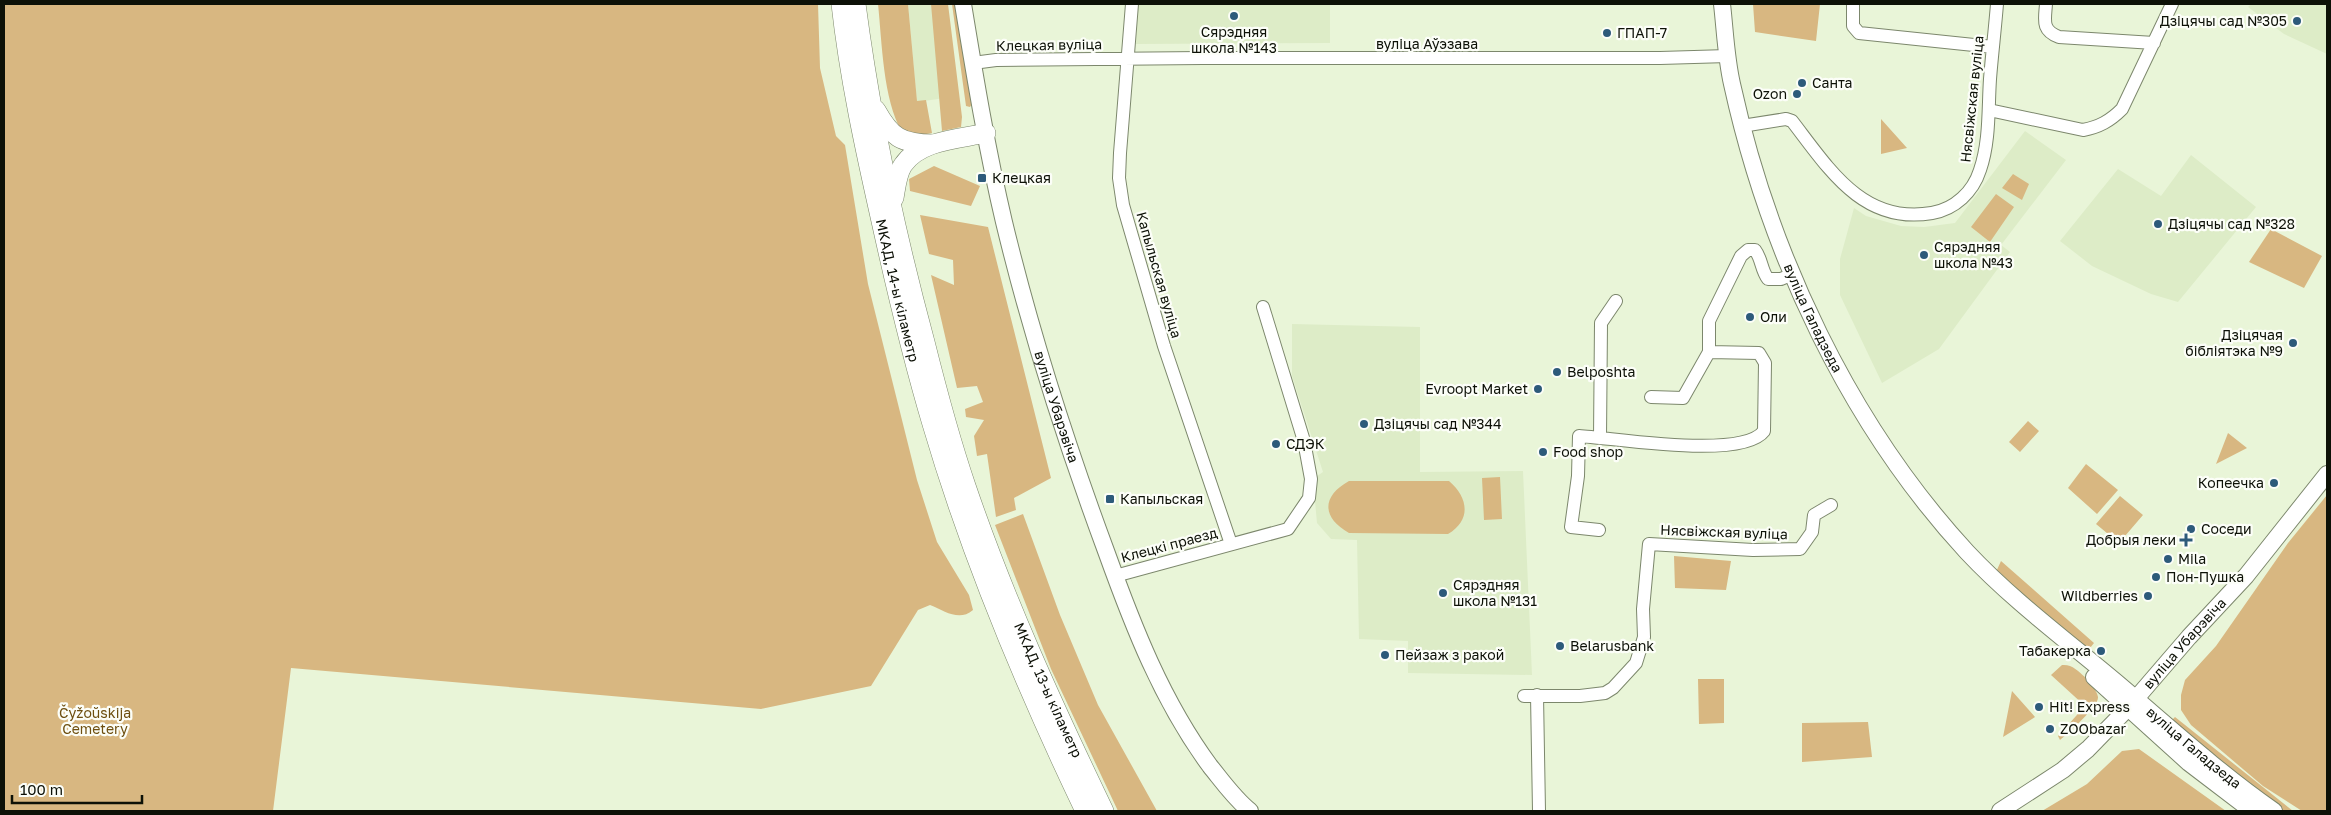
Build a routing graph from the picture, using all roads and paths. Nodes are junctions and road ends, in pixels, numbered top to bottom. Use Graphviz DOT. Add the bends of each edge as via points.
graph roads {
  1 [pos="841,4"];
  2 [pos="856,4"];
  3 [pos="963,4"];
  4 [pos="1132,4"];
  5 [pos="1722,4"];
  6 [pos="1852,4"];
  7 [pos="1997,4"];
  8 [pos="2046,4"];
  9 [pos="2172,4"];
  10 [pos="2154,43"];
  11 [pos="1993,46"];
  12 [pos="1728,56"];
  13 [pos="1127,59"];
  14 [pos="973,63"];
  15 [pos="872,103"];
  16 [pos="1989,110"];
  17 [pos="1742,126"];
  18 [pos="986,133"];
  19 [pos="937,144"];
  20 [pos="892,207"];
  21 [pos="1787,276"];
  22 [pos="1616,301"];
  23 [pos="1263,307"];
  24 [pos="1709,352"];
  25 [pos="1651,398"];
  26 [pos="1600,437"];
  27 [pos="2327,474"];
  28 [pos="1831,505"];
  29 [pos="1599,530"];
  30 [pos="1230,544"];
  31 [pos="989,569"];
  32 [pos="1115,576"];
  33 [pos="1524,696"];
  34 [pos="1537,696"];
  35 [pos="2132,704"];
  36 [pos="1224,784"];
  37 [pos="1085,811"];
  38 [pos="1104,811"];
  39 [pos="1250,811"];
  40 [pos="1262,811"];
  41 [pos="1539,811"];
  42 [pos="2000,811"];
  43 [pos="2252,811"];
  44 [pos="2274,811"];
  1 -- 31 [label="highway, МКАД, 14-ы кіламетр" via="858,117 898,302 932,424"];
  2 -- 15 [label="highway, МКАД, 14-ы кіламетр"];
  3 -- 14 [label="main road, вуліца Убарэвіча"];
  4 -- 13 [label="street, Капыльская вуліца"];
  5 -- 12 [label="main road, вуліца Галадзеда"];
  6 -- 11 [label="street" via="1853,26 1859,33"];
  7 -- 11 [label="street, Нясвіжская вуліца"];
  8 -- 10 [label="street" via="2045,26 2050,34"];
  9 -- 10 [label="street"];
  10 -- 16 [label="street" via="2122,109 2096,128 2083,130"];
  11 -- 16 [label="street, Нясвіжская вуліца"];
  12 -- 13 [label="street, вуліца Аўэзава"];
  12 -- 17 [label="main road, вуліца Галадзеда"];
  13 -- 14 [label="street, Клецкая вуліца"];
  13 -- 30 [label="street, Капыльская вуліца" via="1119,178 1123,205 1164,346"];
  14 -- 18 [label="main road, вуліца Убарэвіча"];
  15 -- 19 [label="highway" via="884,124 902,141"];
  15 -- 20 [label="highway, МКАД, 14-ы кіламетр"];
  16 -- 17 [label="street, Нясвіжская вуліца" via="1981,170 1974,184 1963,198 1945,210 1921,214 1892,213 1861,199 1831,171 1792,121 1786,119"];
  17 -- 21 [label="main road, вуліца Галадзеда"];
  18 -- 19 [label="highway"];
  18 -- 32 [label="main road, вуліца Убарэвіча" via="1004,222 1041,359"];
  19 -- 20 [label="highway" via="915,153 903,165"];
  20 -- 31 [label="highway, МКАД, 14-ы кіламетр" via="941,404"];
  21 -- 24 [label="street" via="1768,279 1755,250 1748,250 1741,256 1709,321"];
  21 -- 35 [label="main road, вуліца Галадзеда" via="1884,447 1967,552"];
  22 -- 26 [label="street" via="1600,323"];
  23 -- 30 [label="street, Клецкі праезд" via="1304,441 1311,479 1308,498 1288,529"];
  24 -- 25 [label="street" via="1683,398"];
  24 -- 26 [label="street" via="1759,353 1765,363 1764,431 1759,439 1711,446"];
  26 -- 29 [label="street" via="1579,436 1578,476 1570,527"];
  27 -- 35 [label="main road, вуліца Убарэвіча" via="2246,576"];
  28 -- 34 [label="street, Нясвіжская вуліца" via="1814,515 1812,532 1800,549 1753,550 1649,544 1643,608 1644,637 1636,663 1605,693"];
  30 -- 32 [label="street, Клецкі праезд"];
  31 -- 37 [label="highway, МКАД, 13-ы кіламетр" via="1051,740"];
  31 -- 38 [label="highway, МКАД, 13-ы кіламетр"];
  32 -- 36 [label="main road, вуліца Убарэвіча" via="1146,654 1182,725"];
  33 -- 34 [label="street"];
  34 -- 41 [label="street"];
  35 -- 42 [label="main road, вуліца Убарэвіча" via="2063,770"];
  35 -- 43 [label="main road, вуліца Галадзеда" via="2189,763"];
  35 -- 44 [label="main road, вуліца Галадзеда"];
  36 -- 39 [label="main road, вуліца Убарэвіча"];
  36 -- 40 [label="main road, вуліца Убарэвіча"];
}
